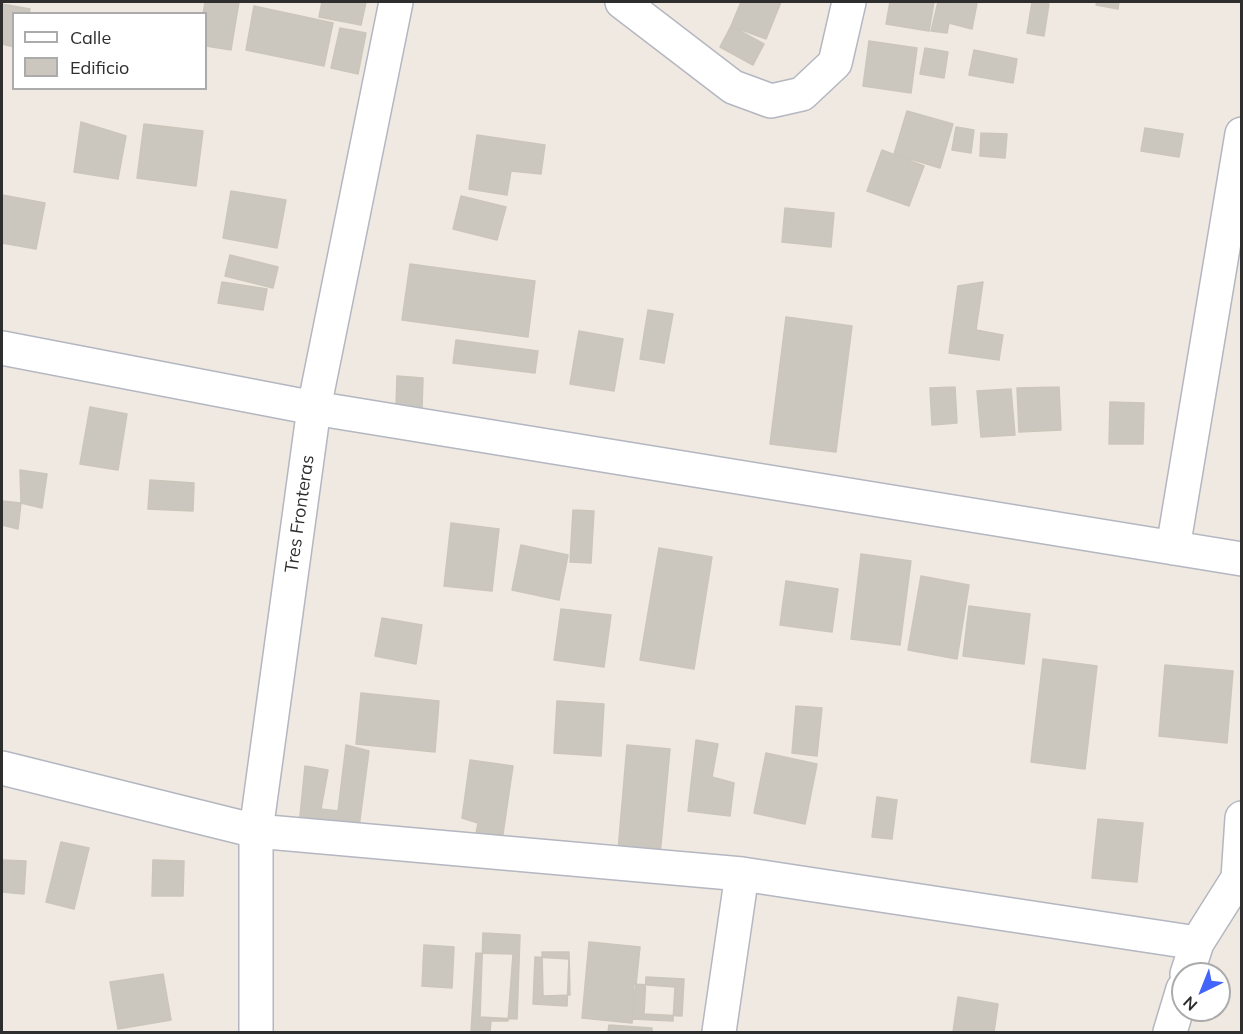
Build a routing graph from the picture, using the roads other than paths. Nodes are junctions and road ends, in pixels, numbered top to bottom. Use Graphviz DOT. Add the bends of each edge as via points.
graph roads {
  1 [pos="396,2"];
  2 [pos="622,2"];
  3 [pos="849,2"];
  4 [pos="1242,134"];
  5 [pos="2,348"];
  6 [pos="314,408"];
  7 [pos="1173,548"];
  8 [pos="1242,559"];
  9 [pos="2,768"];
  10 [pos="1242,818"];
  11 [pos="256,831"];
  12 [pos="742,874"];
  13 [pos="1197,943"];
  14 [pos="1191,962"];
  15 [pos="256,1032"];
  16 [pos="719,1032"];
  1 -- 6 [label="street, Tres Fronteras"];
  2 -- 3 [label="street" via="733,87 771,101 802,94 835,63"];
  4 -- 7 [label="street"];
  5 -- 6 [label="street"];
  6 -- 7 [label="street"];
  6 -- 11 [label="street, Tres Fronteras"];
  7 -- 8 [label="street"];
  9 -- 11 [label="street"];
  10 -- 13 [label="street" via="1238,878"];
  11 -- 12 [label="street"];
  11 -- 15 [label="street, Tres Fronteras"];
  12 -- 13 [label="street"];
  12 -- 16 [label="street"];
  13 -- 14 [label="street"];
}
